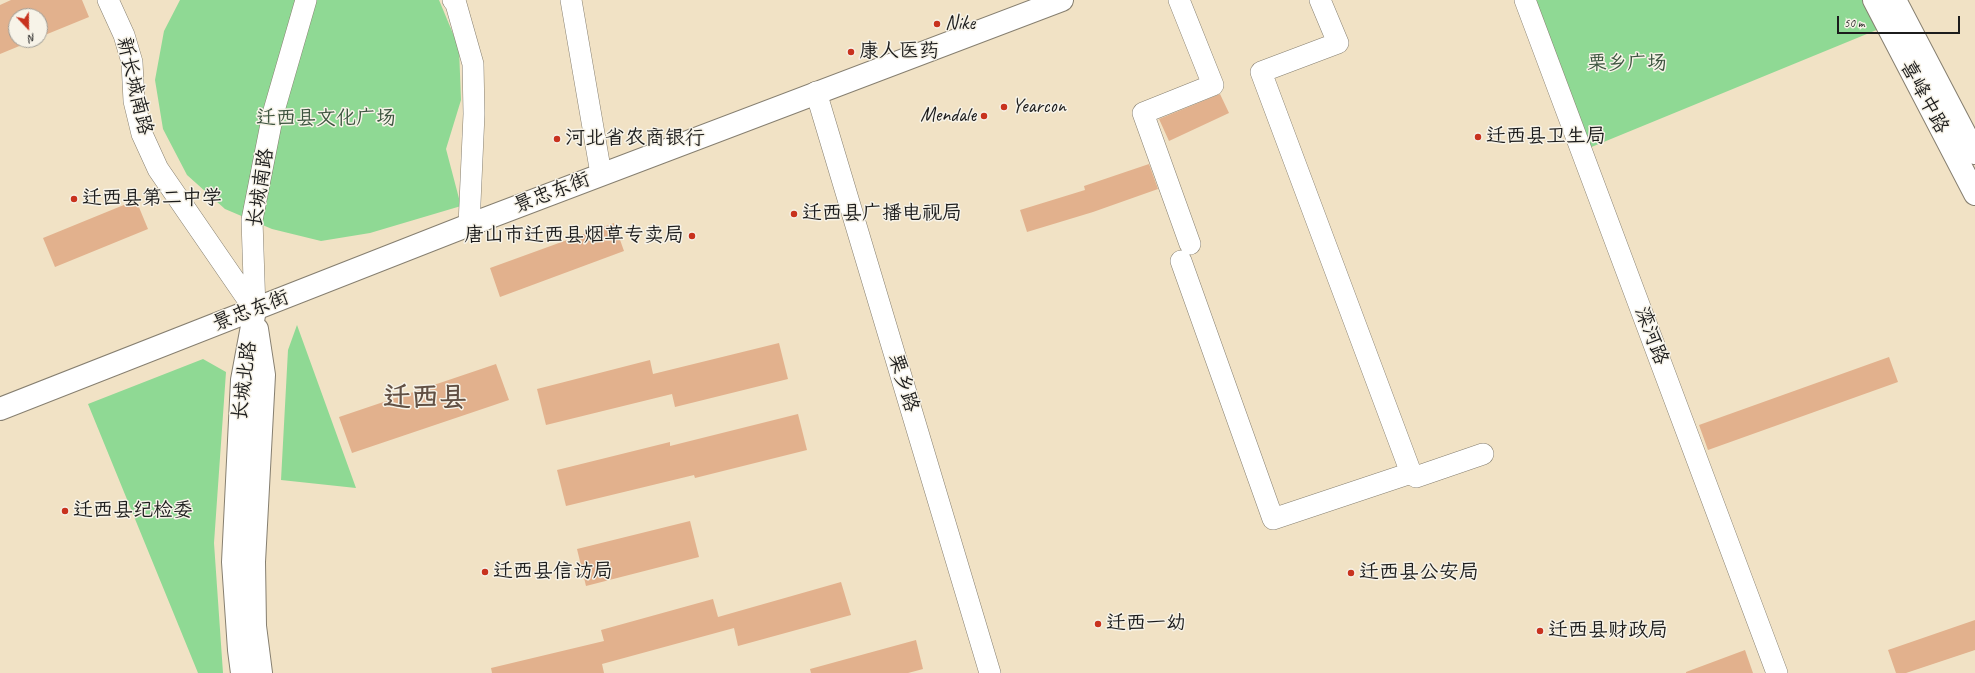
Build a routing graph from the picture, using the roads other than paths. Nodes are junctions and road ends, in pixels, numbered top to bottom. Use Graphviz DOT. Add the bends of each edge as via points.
graph roads {
  1 [pos="108,0"];
  2 [pos="306,0"];
  3 [pos="453,0"];
  4 [pos="571,0"];
  5 [pos="1062,0"];
  6 [pos="1179,0"];
  7 [pos="1320,0"];
  8 [pos="1525,0"];
  9 [pos="1874,0"];
  10 [pos="1895,0"];
  11 [pos="816,92"];
  12 [pos="1975,153"];
  13 [pos="601,174"];
  14 [pos="1975,194"];
  15 [pos="468,225"];
  16 [pos="255,310"];
  17 [pos="0,409"];
  18 [pos="1483,454"];
  19 [pos="1411,473"];
  20 [pos="242,673"];
  21 [pos="261,673"];
  22 [pos="990,673"];
  23 [pos="1777,673"];
  1 -- 16 [label="street, 新长城南路" via="124,35 132,62 134,101 142,134 158,169"];
  2 -- 16 [label="street, 长城南路" via="273,114 252,220"];
  3 -- 15 [label="street" via="473,64 474,114"];
  4 -- 13 [label="street"];
  5 -- 11 [label="main road, 景忠东街"];
  6 -- 19 [label="street" via="1214,85 1143,113 1273,519"];
  7 -- 19 [label="street" via="1338,43 1261,72"];
  8 -- 23 [label="street, 滦河路"];
  9 -- 14 [label="main road, 喜峰中路"];
  10 -- 12 [label="main road, 喜峰中路"];
  11 -- 13 [label="main road, 景忠东街"];
  11 -- 22 [label="street, 栗乡路"];
  13 -- 15 [label="main road, 景忠东街"];
  15 -- 16 [label="main road, 景忠东街"];
  16 -- 17 [label="main road, 景忠东街"];
  16 -- 20 [label="main road, 长城北路" via="242,380 233,562"];
  16 -- 21 [label="main road, 长城北路" via="264,375 254,562 255,626"];
  18 -- 19 [label="street" via="1416,477"];
}
